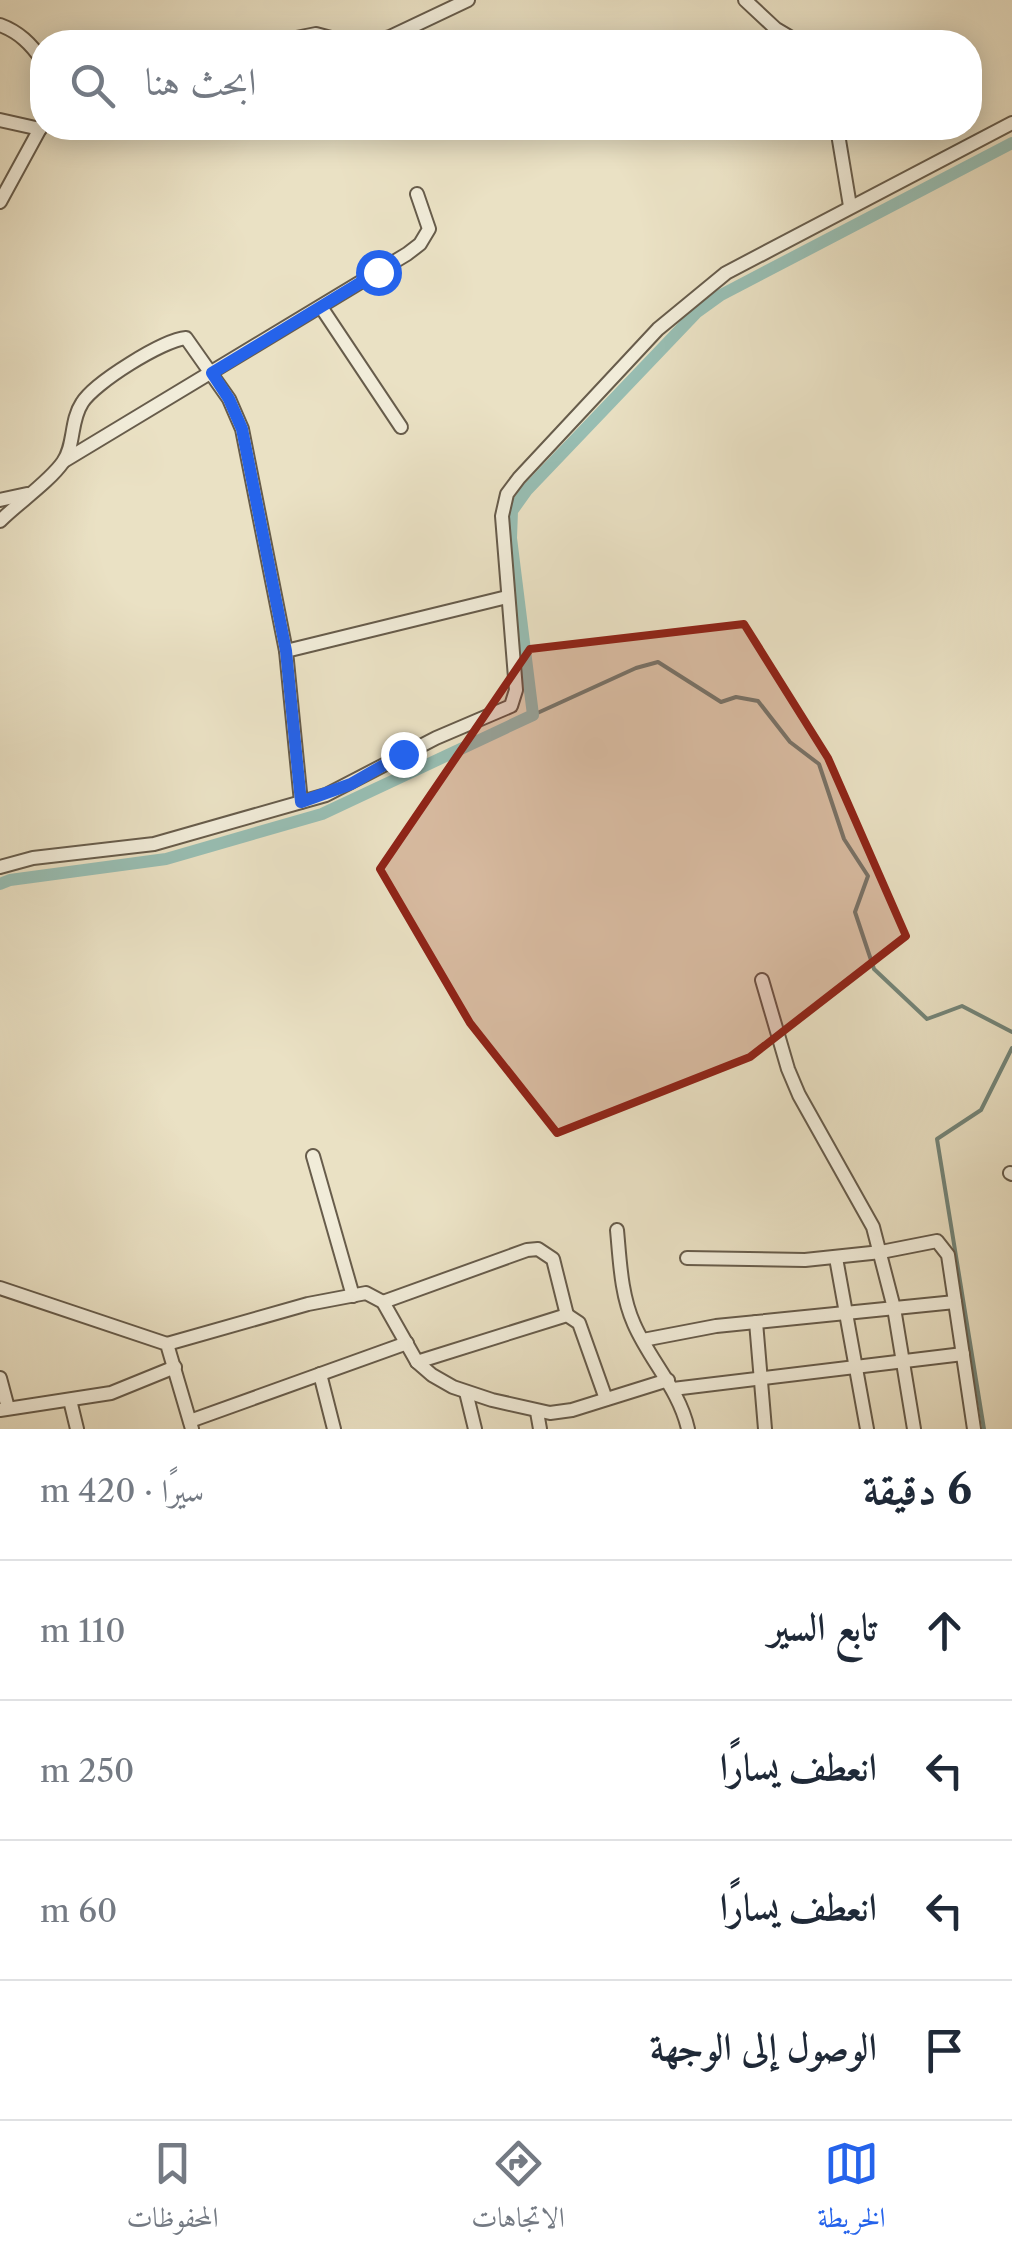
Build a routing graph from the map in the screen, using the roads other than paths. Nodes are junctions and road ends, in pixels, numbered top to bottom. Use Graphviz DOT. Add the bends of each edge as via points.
graph roads {
  1 [pos="468,0"];
  2 [pos="745,0"];
  3 [pos="0,25"];
  4 [pos="405,30"];
  5 [pos="776,30"];
  6 [pos="30,43"];
  7 [pos="0,120"];
  8 [pos="1012,123"];
  9 [pos="30,125"];
  10 [pos="982,138"];
  11 [pos="34,140"];
  12 [pos="839,140"];
  13 [pos="979,140"];
  14 [pos="418,194"];
  15 [pos="0,202"];
  16 [pos="850,206"];
  17 [pos="321,306"];
  18 [pos="212,373"];
  19 [pos="400,427"];
  20 [pos="64,461"];
  21 [pos="28,494"];
  22 [pos="0,500"];
  23 [pos="0,521"];
  24 [pos="508,597"];
  25 [pos="286,651"];
  26 [pos="301,802"];
  27 [pos="0,867"];
  28 [pos="762,980"];
  29 [pos="313,1156"];
  30 [pos="617,1230"];
  31 [pos="881,1252"];
  32 [pos="687,1258"];
  33 [pos="836,1258"];
  34 [pos="0,1288"];
  35 [pos="353,1296"];
  36 [pos="383,1302"];
  37 [pos="955,1302"];
  38 [pos="894,1308"];
  39 [pos="845,1312"];
  40 [pos="567,1315"];
  41 [pos="756,1322"];
  42 [pos="643,1340"];
  43 [pos="407,1343"];
  44 [pos="167,1344"];
  45 [pos="963,1354"];
  46 [pos="418,1362"];
  47 [pos="904,1362"];
  48 [pos="174,1366"];
  49 [pos="856,1368"];
  50 [pos="320,1374"];
  51 [pos="0,1378"];
  52 [pos="760,1379"];
  53 [pos="671,1384"];
  54 [pos="466,1392"];
  55 [pos="606,1399"];
  56 [pos="70,1400"];
  57 [pos="4,1409"];
  58 [pos="537,1412"];
  59 [pos="190,1425"];
  60 [pos="77,1429"];
  61 [pos="334,1429"];
  62 [pos="475,1429"];
  63 [pos="540,1429"];
  64 [pos="688,1429"];
  65 [pos="766,1429"];
  66 [pos="867,1429"];
  67 [pos="914,1429"];
  68 [pos="974,1429"];
  1 -- 4 [label="street"];
  2 -- 5 [label="street"];
  3 -- 6 [label="street"];
  7 -- 9 [label="street"];
  8 -- 10 [label="street"];
  11 -- 15 [label="street"];
  12 -- 16 [label="street"];
  13 -- 16 [label="street"];
  14 -- 17 [label="street" via="427,236"];
  16 -- 24 [label="street" via="726,273 679,309 519,478 502,516"];
  17 -- 18 [label="street"];
  17 -- 19 [label="street"];
  18 -- 20 [label="street"];
  18 -- 20 [label="street" via="183,336 134,363 82,402"];
  18 -- 25 [label="street" via="242,429"];
  20 -- 21 [label="street"];
  21 -- 22 [label="street"];
  21 -- 23 [label="street"];
  24 -- 25 [label="street"];
  24 -- 26 [label="street" via="516,690 511,706"];
  25 -- 26 [label="street"];
  26 -- 27 [label="street" via="154,844"];
  28 -- 31 [label="street" via="788,1070 852,1184"];
  29 -- 35 [label="street"];
  30 -- 42 [label="street" via="628,1308"];
  31 -- 33 [label="street"];
  31 -- 37 [label="street" via="941,1243"];
  31 -- 38 [label="street"];
  32 -- 33 [label="street"];
  33 -- 39 [label="street"];
  34 -- 44 [label="street"];
  35 -- 36 [label="street" via="372,1294"];
  35 -- 44 [label="street"];
  36 -- 40 [label="street" via="538,1249 553,1259"];
  36 -- 43 [label="street"];
  37 -- 38 [label="street"];
  37 -- 45 [label="street"];
  38 -- 39 [label="street"];
  38 -- 47 [label="street"];
  39 -- 41 [label="street"];
  39 -- 49 [label="street"];
  40 -- 46 [label="street"];
  40 -- 55 [label="street" via="578,1324"];
  41 -- 42 [label="street"];
  41 -- 52 [label="street"];
  42 -- 53 [label="street"];
  43 -- 46 [label="street"];
  43 -- 50 [label="street"];
  44 -- 48 [label="street"];
  45 -- 47 [label="street"];
  45 -- 68 [label="street"];
  46 -- 54 [label="street"];
  47 -- 49 [label="street"];
  47 -- 67 [label="street"];
  48 -- 56 [label="street" via="112,1393"];
  48 -- 59 [label="street"];
  49 -- 52 [label="street"];
  49 -- 66 [label="street"];
  50 -- 59 [label="street"];
  50 -- 61 [label="street"];
  51 -- 57 [label="street"];
  52 -- 53 [label="street"];
  52 -- 65 [label="street"];
  53 -- 55 [label="street"];
  53 -- 64 [label="street"];
  54 -- 58 [label="street"];
  54 -- 62 [label="street"];
  55 -- 58 [label="street"];
  56 -- 57 [label="street"];
  56 -- 60 [label="street"];
  58 -- 63 [label="street"];
}
